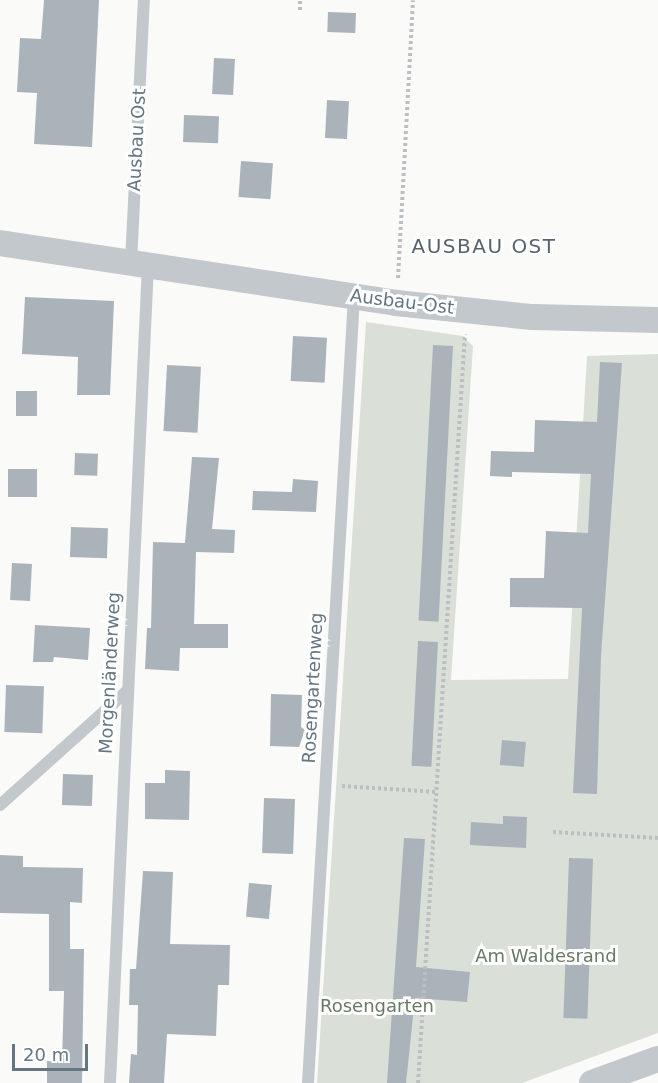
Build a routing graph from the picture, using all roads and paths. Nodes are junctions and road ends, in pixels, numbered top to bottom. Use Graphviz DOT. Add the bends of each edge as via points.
graph roads {
  1 [pos="144,0"];
  2 [pos="300,0"];
  3 [pos="413,0"];
  4 [pos="300,10"];
  5 [pos="0,243"];
  6 [pos="139,264"];
  7 [pos="354,296"];
  8 [pos="396,303"];
  9 [pos="466,310"];
  10 [pos="658,320"];
  11 [pos="127,691"];
  12 [pos="326,785"];
  13 [pos="437,792"];
  14 [pos="0,805"];
  15 [pos="553,832"];
  16 [pos="658,838"];
  17 [pos="658,1059"];
  18 [pos="110,1083"];
  19 [pos="309,1083"];
  20 [pos="418,1083"];
  21 [pos="592,1083"];
  1 -- 6 [label="lane, Ausbau Ost"];
  2 -- 4 [label="path"];
  3 -- 8 [label="path"];
  5 -- 6 [label="street, Ausbau-Ost"];
  6 -- 7 [label="street, Ausbau-Ost"];
  6 -- 11 [label="lane, Morgenländerweg"];
  7 -- 8 [label="street, Ausbau-Ost"];
  7 -- 12 [label="lane, Rosengartenweg"];
  8 -- 9 [label="street, Ausbau-Ost"];
  9 -- 10 [label="street, Ausbau-Ost" via="532,317"];
  9 -- 13 [label="path"];
  11 -- 14 [label="lane"];
  11 -- 18 [label="lane, Morgenländerweg"];
  12 -- 13 [label="path"];
  12 -- 19 [label="lane, Rosengartenweg"];
  13 -- 20 [label="path"];
  15 -- 16 [label="path"];
  17 -- 21 [label="street"];
}
